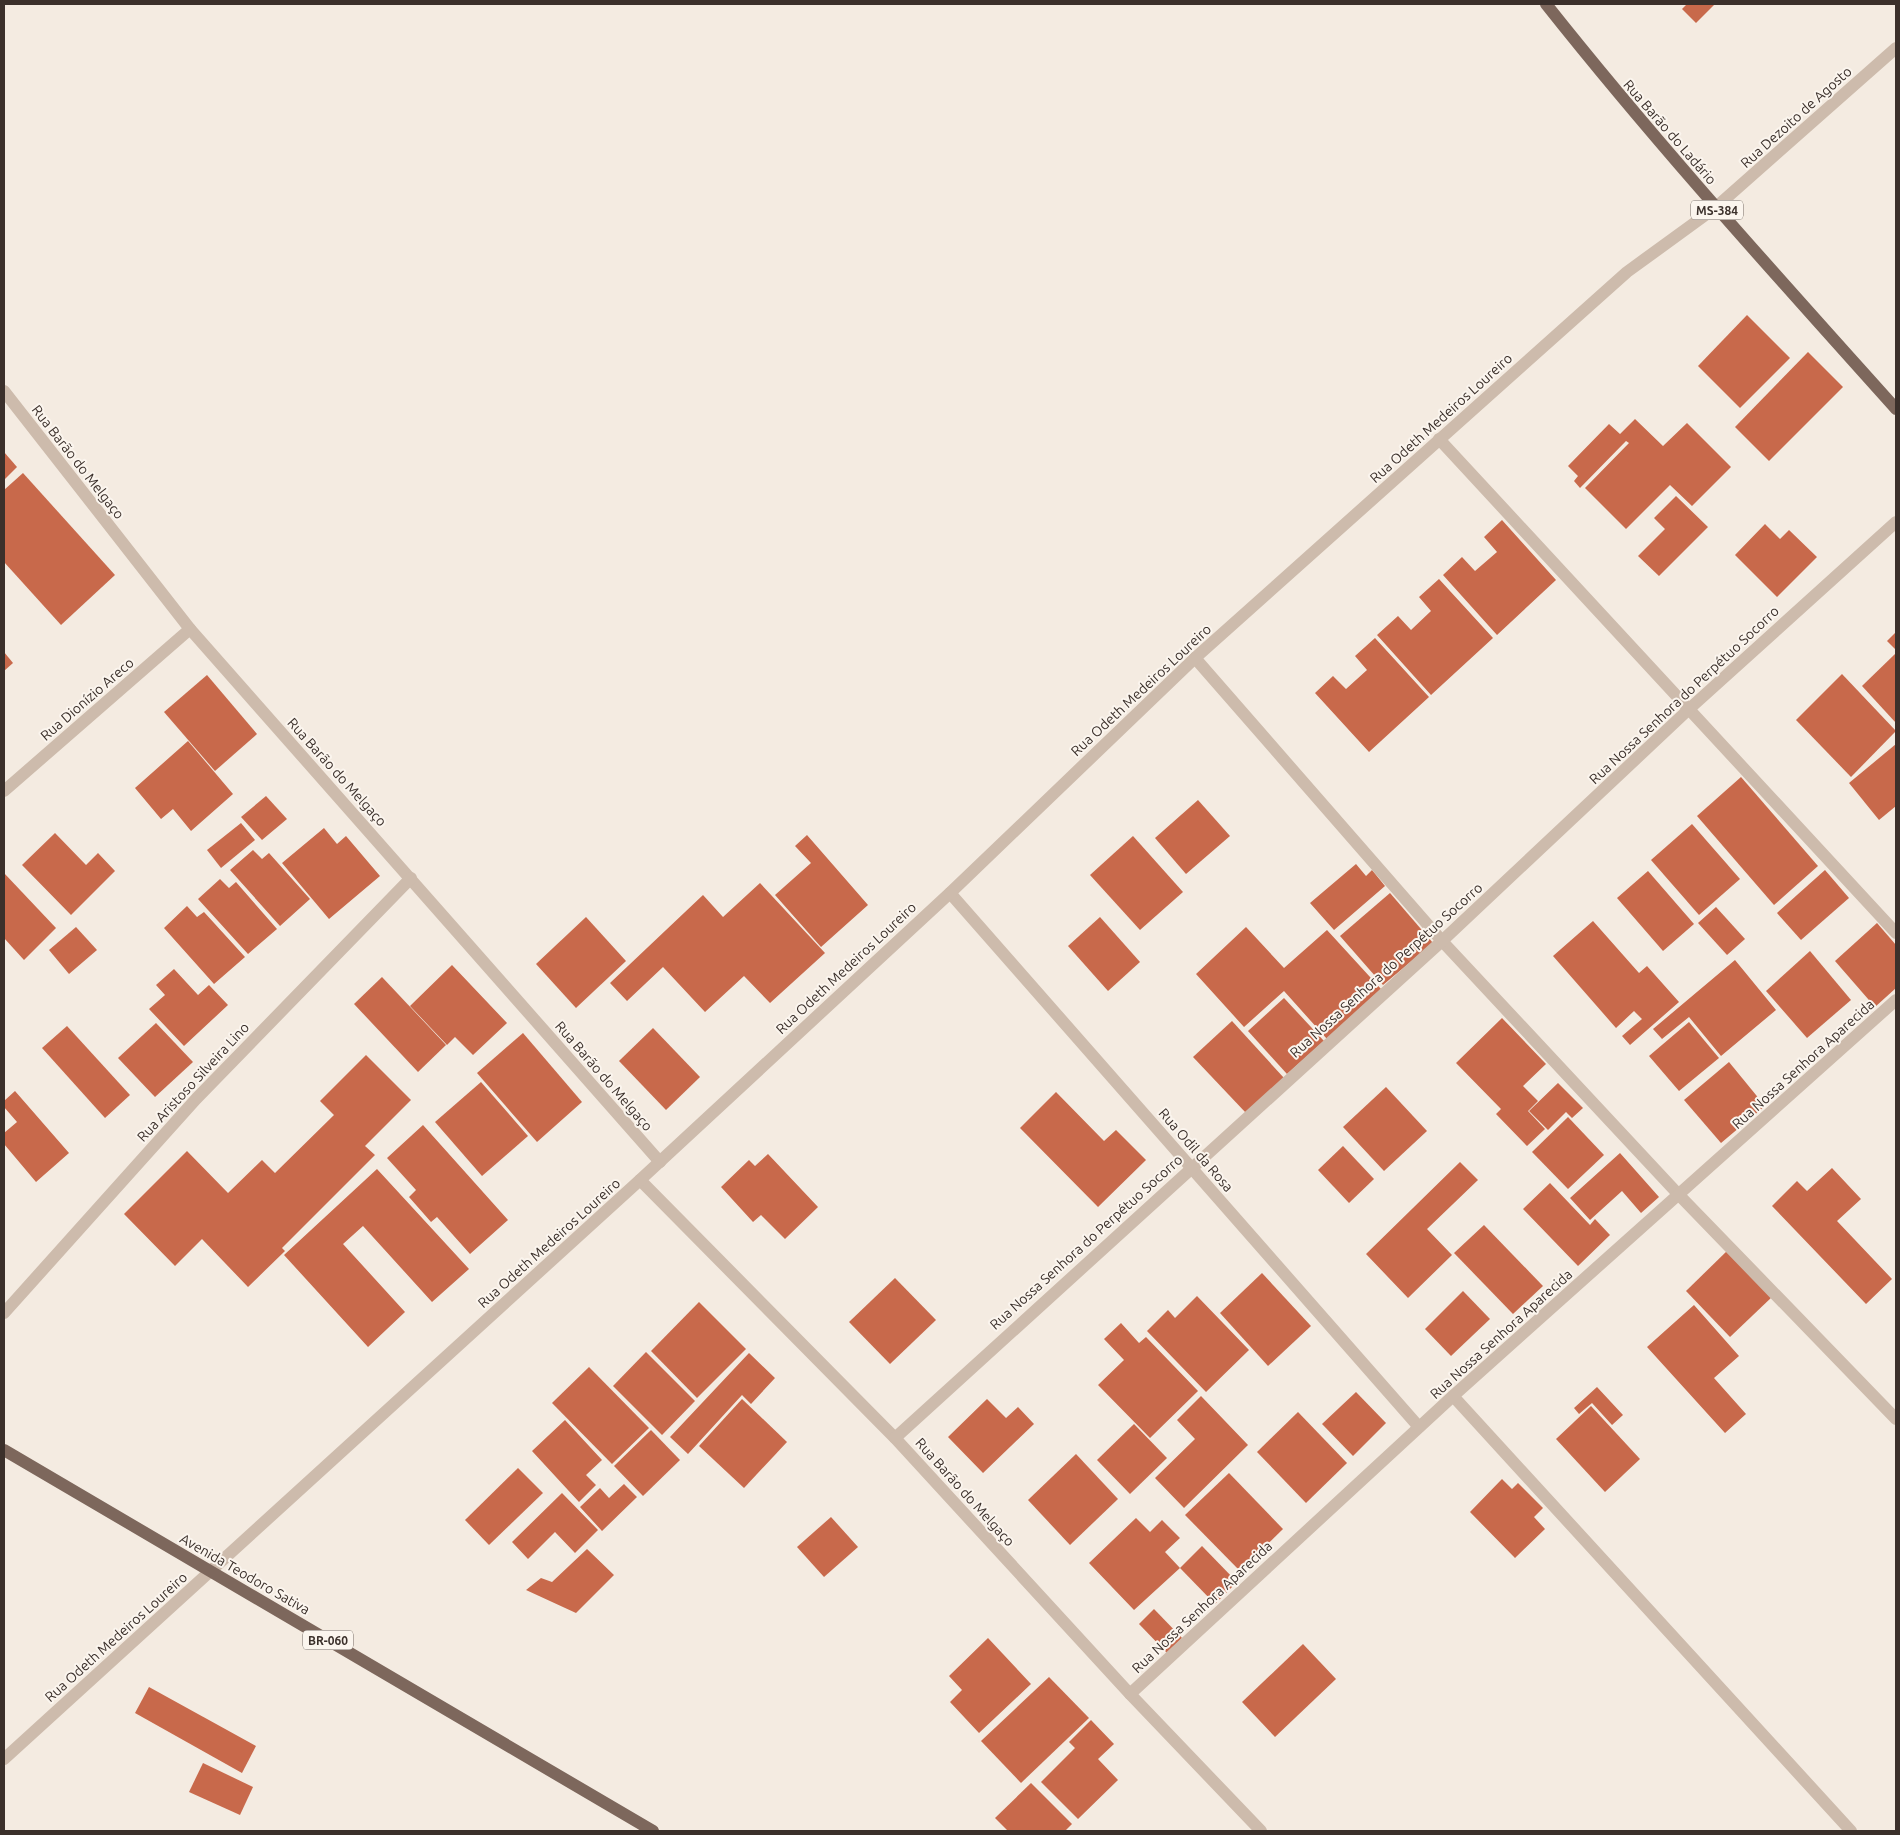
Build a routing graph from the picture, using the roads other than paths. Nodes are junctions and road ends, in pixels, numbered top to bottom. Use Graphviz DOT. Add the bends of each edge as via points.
graph roads {
  1 [pos="1546,4"];
  2 [pos="1896,48"];
  3 [pos="1715,208"];
  4 [pos="4,392"];
  5 [pos="1896,409"];
  6 [pos="1439,439"];
  7 [pos="1896,522"];
  8 [pos="190,629"];
  9 [pos="1195,658"];
  10 [pos="1688,710"];
  11 [pos="4,791"];
  12 [pos="411,878"];
  13 [pos="950,893"];
  14 [pos="1896,933"];
  15 [pos="1442,941"];
  16 [pos="1896,1000"];
  17 [pos="660,1162"];
  18 [pos="1190,1167"];
  19 [pos="640,1180"];
  20 [pos="1680,1195"];
  21 [pos="4,1313"];
  22 [pos="1453,1396"];
  23 [pos="1896,1419"];
  24 [pos="1419,1427"];
  25 [pos="895,1438"];
  26 [pos="4,1450"];
  27 [pos="210,1571"];
  28 [pos="1130,1694"];
  29 [pos="4,1759"];
  30 [pos="652,1831"];
  31 [pos="1261,1831"];
  32 [pos="1851,1831"];
  1 -- 3 [label="main road, Rua Barão do Ladário / MS-384" via="1621,99"];
  2 -- 3 [label="street, Rua Dezoito de Agosto"];
  3 -- 5 [label="main road, Rua Barão do Ladário / MS-384"];
  3 -- 6 [label="street, Rua Odeth Medeiros Loureiro" via="1627,272"];
  4 -- 8 [label="street, Rua Barão do Melgaço"];
  6 -- 9 [label="street, Rua Odeth Medeiros Loureiro"];
  6 -- 10 [label="street"];
  7 -- 10 [label="street, Rua Nossa Senhora do Perpétuo Socorro"];
  8 -- 11 [label="street, Rua Dionízio Areco"];
  8 -- 12 [label="street, Rua Barão do Melgaço"];
  9 -- 13 [label="street, Rua Odeth Medeiros Loureiro"];
  9 -- 15 [label="street"];
  10 -- 14 [label="street"];
  10 -- 15 [label="street, Rua Nossa Senhora do Perpétuo Socorro"];
  12 -- 17 [label="street, Rua Barão do Melgaço"];
  12 -- 21 [label="street, Rua Aristoso Silveira Lino" via="196,1099"];
  13 -- 17 [label="street, Rua Odeth Medeiros Loureiro"];
  13 -- 18 [label="street, Rua Odil da Rosa"];
  15 -- 18 [label="street, Rua Nossa Senhora do Perpétuo Socorro"];
  15 -- 20 [label="street"];
  16 -- 20 [label="street, Rua Nossa Senhora Aparecida"];
  17 -- 19 [label="street, Rua Odeth Medeiros Loureiro"];
  18 -- 24 [label="street, Rua Odil da Rosa"];
  18 -- 25 [label="street, Rua Nossa Senhora do Perpétuo Socorro"];
  19 -- 25 [label="street, Rua Barão do Melgaço"];
  19 -- 27 [label="street, Rua Odeth Medeiros Loureiro"];
  20 -- 22 [label="street, Rua Nossa Senhora Aparecida"];
  20 -- 23 [label="street"];
  22 -- 24 [label="street, Rua Nossa Senhora Aparecida"];
  22 -- 32 [label="street"];
  24 -- 28 [label="street, Rua Nossa Senhora Aparecida"];
  25 -- 28 [label="street, Rua Barão do Melgaço"];
  26 -- 27 [label="main road, Avenida Teodoro Sativa / BR-060"];
  27 -- 29 [label="street, Rua Odeth Medeiros Loureiro"];
  27 -- 30 [label="main road, Avenida Teodoro Sativa / BR-060"];
  28 -- 31 [label="street, Rua Barão do Melgaço"];
}
